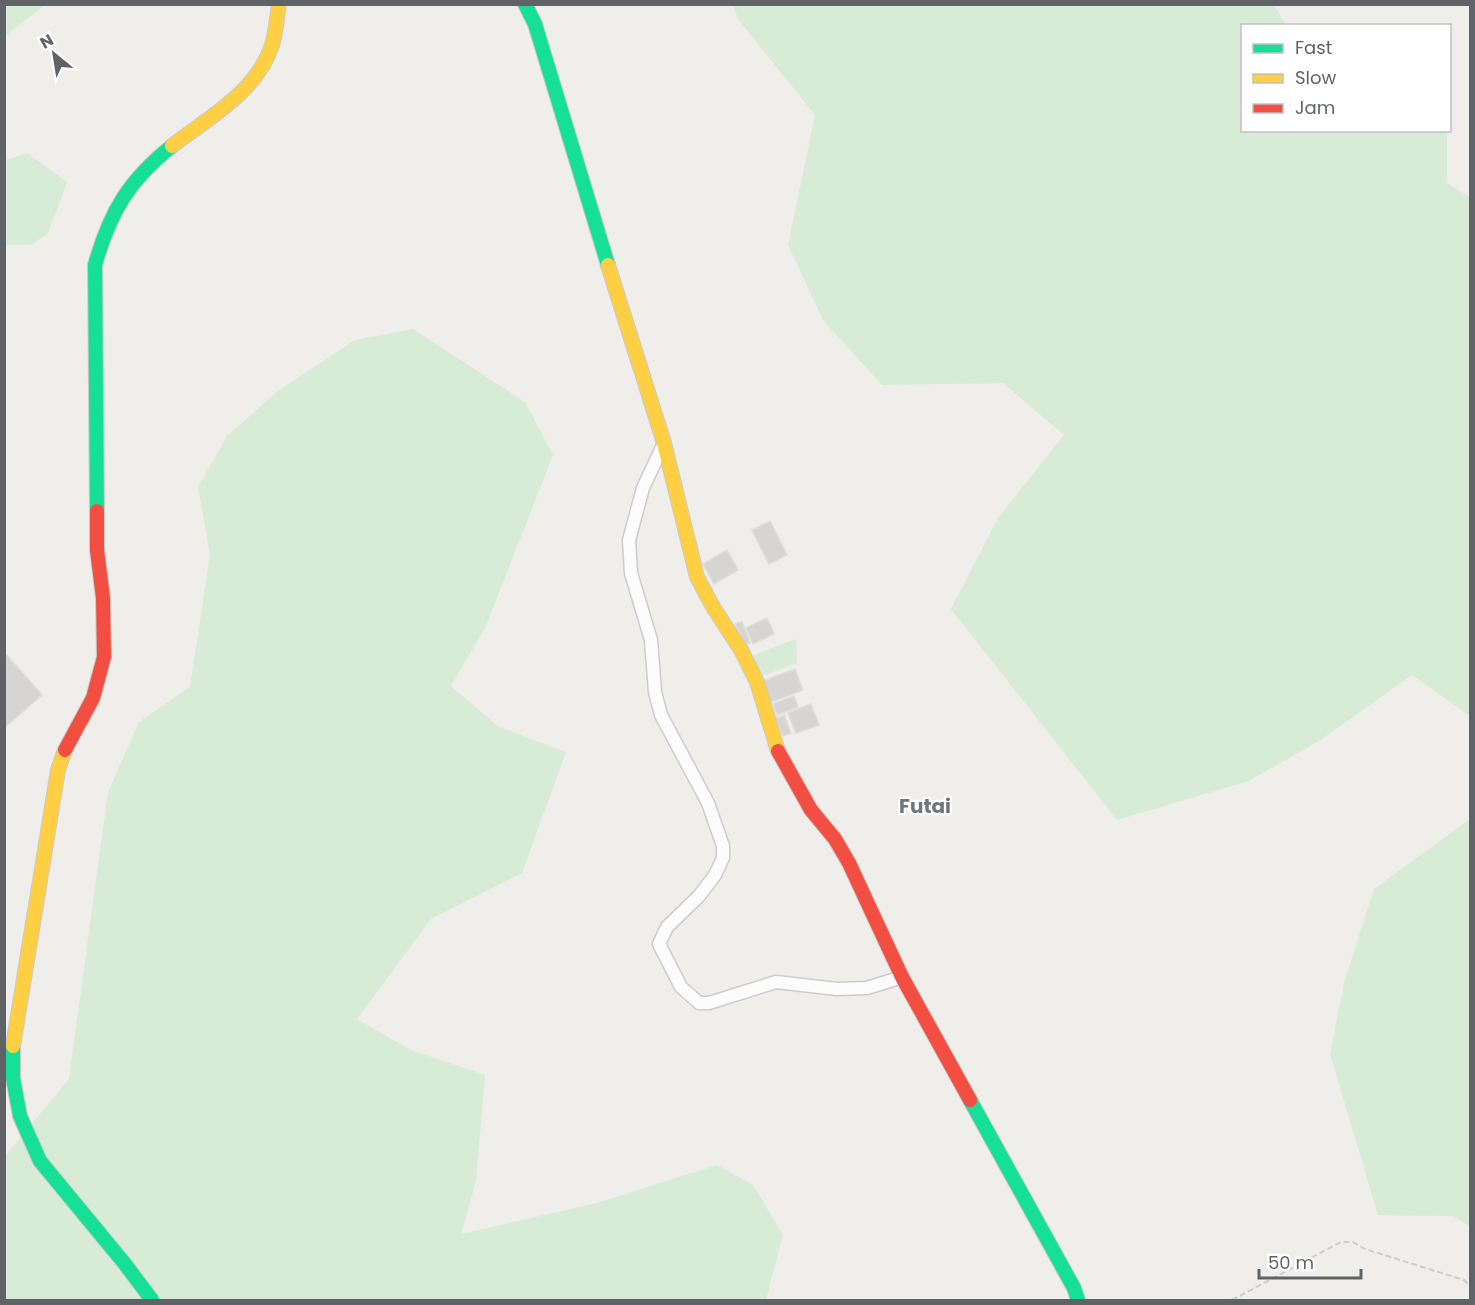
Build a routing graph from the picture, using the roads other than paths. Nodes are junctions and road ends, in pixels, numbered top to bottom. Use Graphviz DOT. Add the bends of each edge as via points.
graph roads {
  1 [pos="279,4"];
  2 [pos="525,4"];
  3 [pos="664,443"];
  4 [pos="902,977"];
  5 [pos="4,1114"];
  6 [pos="20,1116"];
  7 [pos="152,1300"];
  8 [pos="1078,1300"];
  1 -- 6 [label="street" via="272,45 246,89 152,162 129,187 102,240 96,265 97,550 104,657 93,698 58,770 13,1047 13,1078"];
  2 -- 3 [label="street" via="535,24"];
  3 -- 4 [label="street" via="697,577 757,682 776,747 811,810 849,863"];
  3 -- 4 [label="street" via="643,488 629,540 630,573 651,640 661,715 708,802 723,846 723,858 715,876 667,927 659,944 681,987 699,1003 776,982 867,988"];
  4 -- 8 [label="street"];
  5 -- 6 [label="street"];
  6 -- 7 [label="street" via="40,1161"];
}
